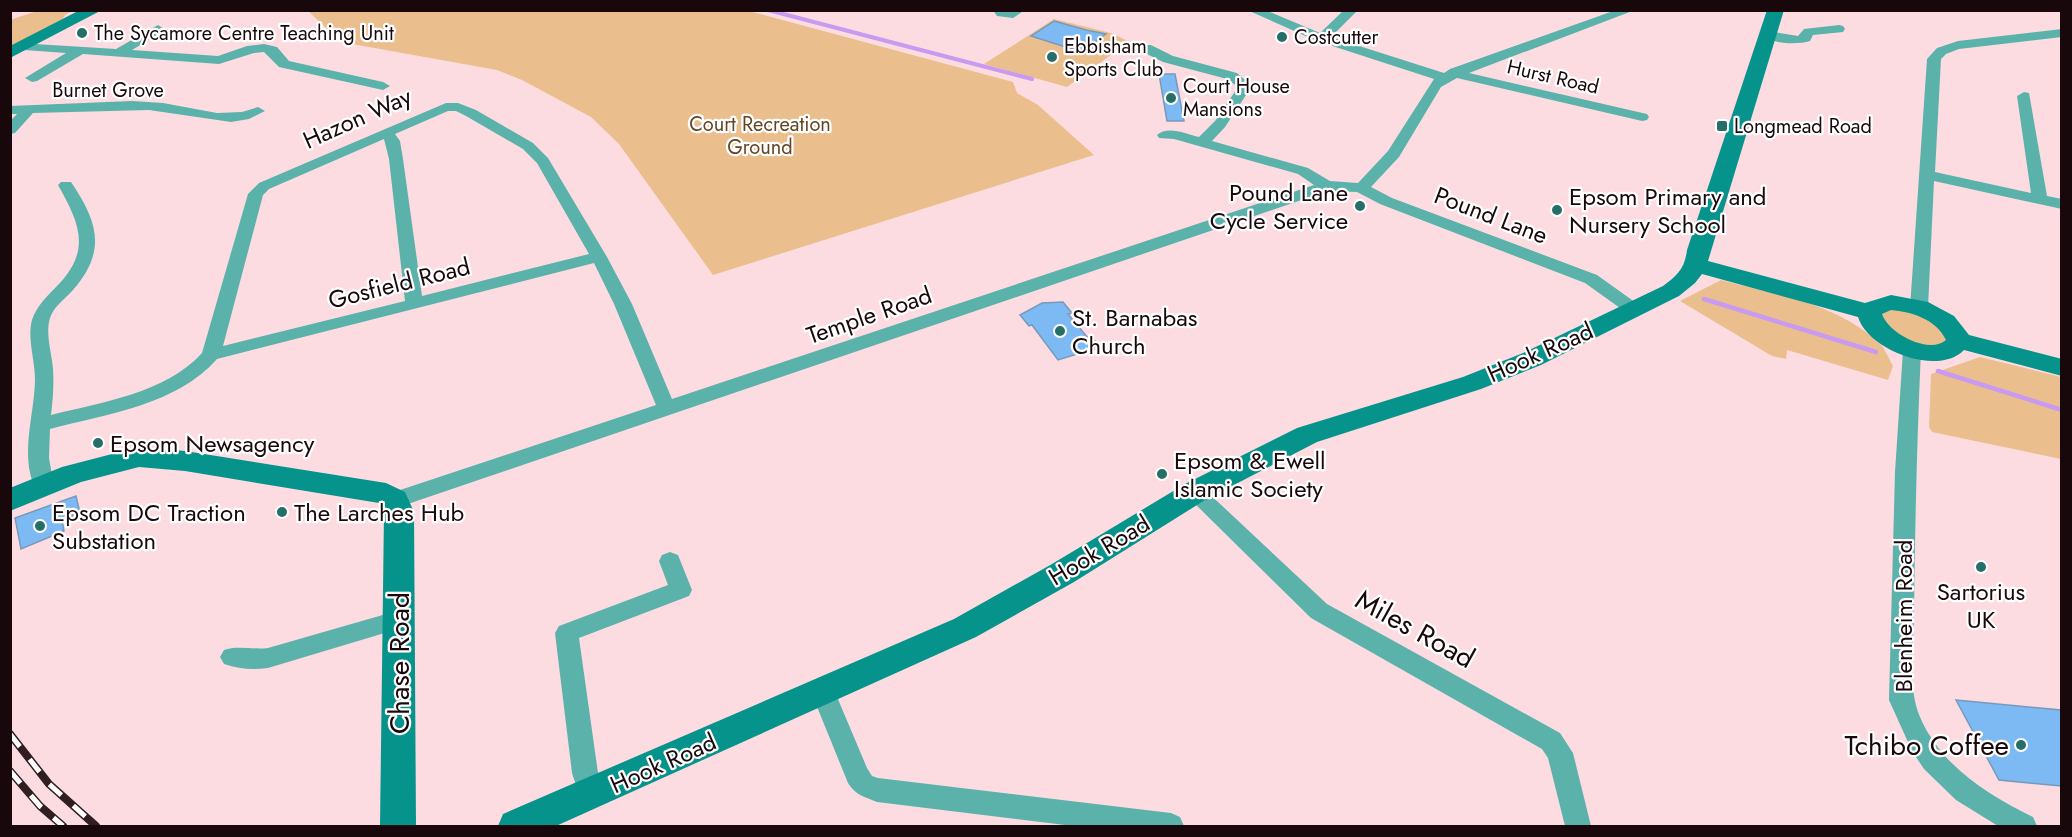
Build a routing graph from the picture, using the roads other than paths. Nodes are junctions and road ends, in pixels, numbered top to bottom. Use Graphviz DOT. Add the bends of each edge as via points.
graph roads {
  1 [pos="94,10"];
  2 [pos="999,10"];
  3 [pos="1019,10"];
  4 [pos="1253,10"];
  5 [pos="1352,10"];
  6 [pos="1629,10"];
  7 [pos="1776,10"];
  8 [pos="158,29"];
  9 [pos="1839,29"];
  10 [pos="2061,33"];
  11 [pos="1768,35"];
  12 [pos="1322,38"];
  13 [pos="1146,48"];
  14 [pos="17,49"];
  15 [pos="79,51"];
  16 [pos="118,53"];
  17 [pos="1450,75"];
  18 [pos="32,78"];
  19 [pos="382,86"];
  20 [pos="2024,96"];
  21 [pos="10,110"];
  22 [pos="28,110"];
  23 [pos="258,111"];
  24 [pos="1642,117"];
  25 [pos="10,130"];
  26 [pos="386,132"];
  27 [pos="1164,135"];
  28 [pos="1203,142"];
  29 [pos="1927,175"];
  30 [pos="66,185"];
  31 [pos="1327,186"];
  32 [pos="1361,188"];
  33 [pos="2040,199"];
  34 [pos="2061,204"];
  35 [pos="599,257"];
  36 [pos="1697,265"];
  37 [pos="414,304"];
  38 [pos="1919,308"];
  39 [pos="1633,309"];
  40 [pos="1869,312"];
  41 [pos="1959,341"];
  42 [pos="1912,350"];
  43 [pos="211,355"];
  44 [pos="2061,368"];
  45 [pos="667,409"];
  46 [pos="42,424"];
  47 [pos="44,486"];
  48 [pos="1195,492"];
  49 [pos="10,500"];
  50 [pos="395,500"];
  51 [pos="670,561"];
  52 [pos="400,619"];
  53 [pos="232,657"];
  54 [pos="823,692"];
  55 [pos="591,794"];
  56 [pos="398,826"];
  57 [pos="516,826"];
  58 [pos="1171,826"];
  59 [pos="1578,826"];
  60 [pos="2024,826"];
  1 -- 14 [label="main road"];
  2 -- 3 [label="street" via="1010,15"];
  4 -- 12 [label="street, Hurst Road"];
  5 -- 12 [label="street"];
  6 -- 17 [label="street"];
  7 -- 11 [label="main road"];
  8 -- 16 [label="street"];
  9 -- 11 [label="street" via="1808,32 1799,40"];
  10 -- 29 [label="street" via="1958,45 1938,53 1934,59"];
  11 -- 36 [label="main road" via="1698,250"];
  12 -- 17 [label="street, Hurst Road"];
  13 -- 28 [label="street" via="1168,59 1232,76 1245,86"];
  14 -- 15 [label="street"];
  15 -- 16 [label="street"];
  15 -- 18 [label="street"];
  16 -- 19 [label="street" via="219,60 252,48 264,48 272,50 284,64"];
  17 -- 24 [label="street, Hurst Road"];
  17 -- 32 [label="street" via="1437,85 1386,163"];
  20 -- 33 [label="street"];
  21 -- 22 [label="street, Burnet Grove"];
  22 -- 23 [label="street, Burnet Grove" via="152,106 226,119"];
  22 -- 25 [label="street"];
  26 -- 35 [label="street, Hazon Way" via="437,108 458,107 528,146 543,161"];
  26 -- 37 [label="street" via="393,141 396,159"];
  26 -- 43 [label="street, Hazon Way" via="269,184 256,194"];
  27 -- 28 [label="street"];
  28 -- 31 [label="street" via="1303,171"];
  29 -- 33 [label="street"];
  29 -- 38 [label="street"];
  30 -- 46 [label="street" via="86,222 89,244 76,274 40,318 44,370"];
  31 -- 32 [label="street, Temple Road"];
  31 -- 45 [label="street, Temple Road"];
  32 -- 39 [label="street, Pound Lane" via="1591,279"];
  33 -- 34 [label="street"];
  35 -- 37 [label="street, Gosfield Road"];
  35 -- 45 [label="street, Hazon Way"];
  36 -- 39 [label="main road, Hook Road" via="1682,284"];
  36 -- 40 [label="main road"];
  37 -- 43 [label="street, Gosfield Road"];
  38 -- 40 [label="main road" via="1888,303"];
  38 -- 41 [label="main road" via="1950,325"];
  39 -- 48 [label="main road, Hook Road" via="1533,359 1472,383 1307,435"];
  40 -- 42 [label="main road" via="1875,329"];
  41 -- 42 [label="main road" via="1947,352"];
  41 -- 44 [label="main road"];
  42 -- 60 [label="street, Blenheim Road" via="1905,472 1901,700 1908,723 1945,774 1968,795"];
  43 -- 46 [label="street" via="195,372 170,386"];
  45 -- 50 [label="street, Temple Road"];
  46 -- 47 [label="street" via="38,453"];
  47 -- 49 [label="main road"];
  47 -- 50 [label="main road" via="102,465 139,457 185,460 387,494"];
  48 -- 54 [label="main road, Hook Road" via="1064,573 965,628"];
  48 -- 59 [label="street, Miles Road" via="1319,611 1551,741 1560,753"];
  50 -- 52 [label="main road, Chase Road" via="399,512"];
  51 -- 55 [label="street" via="681,590 567,633"];
  52 -- 53 [label="street" via="268,658"];
  52 -- 56 [label="main road, Chase Road"];
  54 -- 55 [label="main road, Hook Road"];
  54 -- 58 [label="street" via="857,775 863,784 877,790"];
  55 -- 57 [label="main road, Hook Road"];
}
